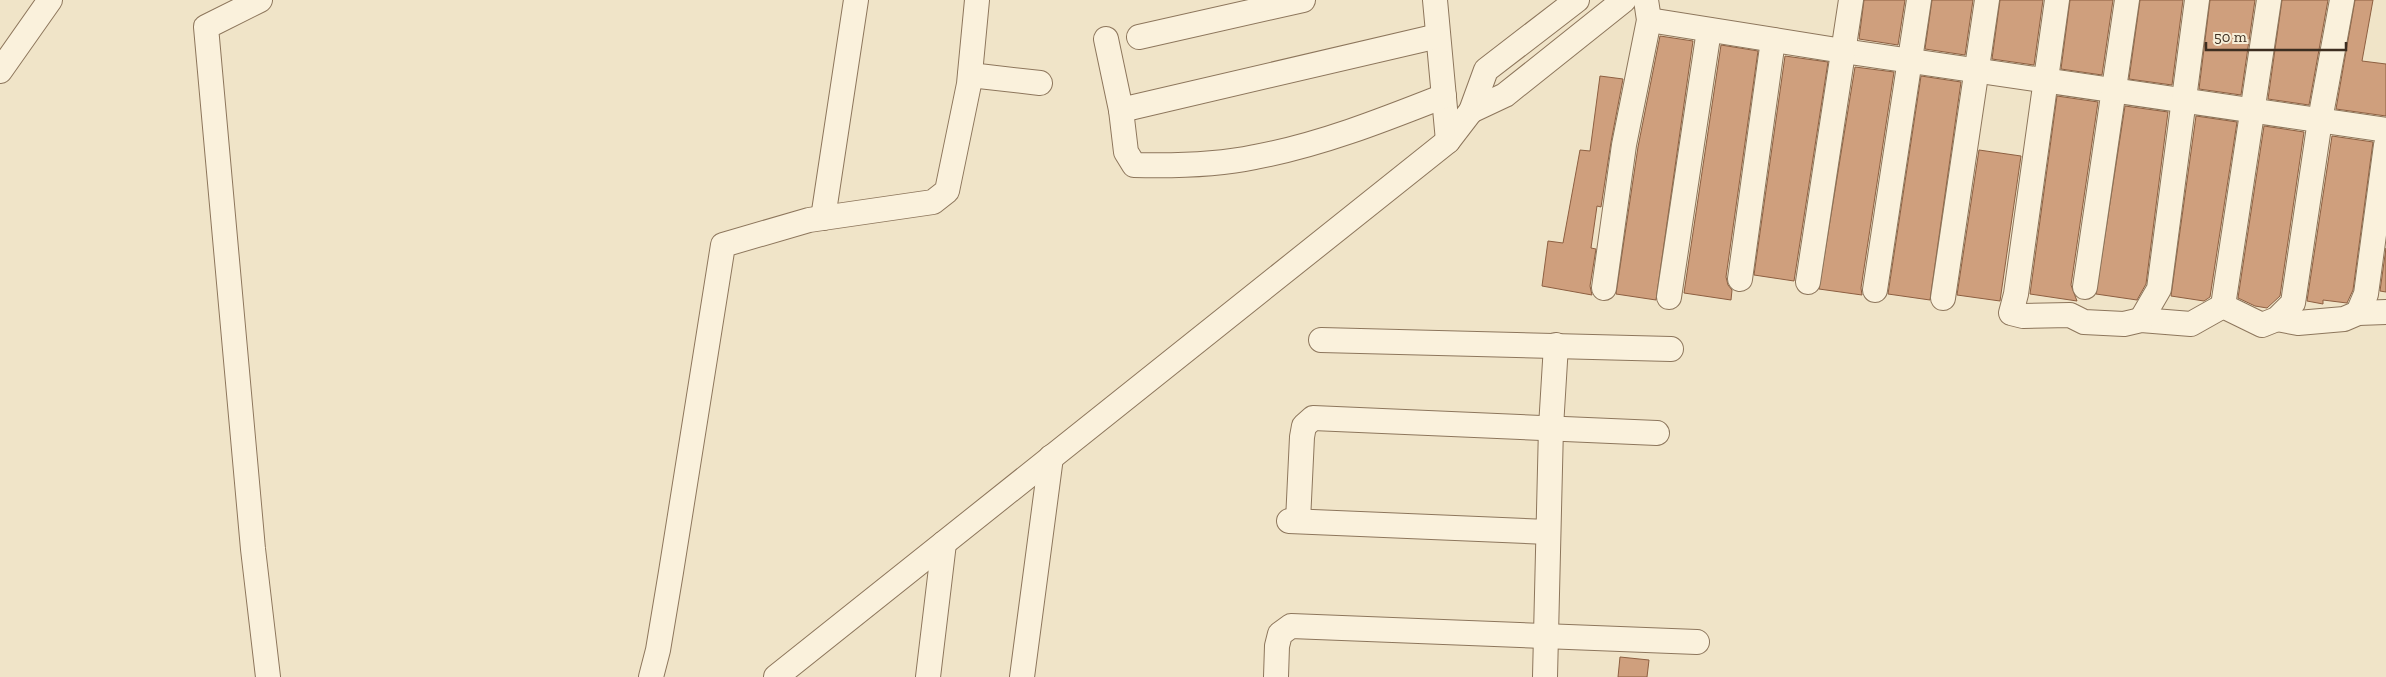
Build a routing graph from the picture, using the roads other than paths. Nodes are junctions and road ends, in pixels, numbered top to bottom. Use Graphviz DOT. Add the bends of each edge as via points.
graph roads {
  1 [pos="50,0"];
  2 [pos="260,0"];
  3 [pos="856,0"];
  4 [pos="977,0"];
  5 [pos="1303,0"];
  6 [pos="1435,0"];
  7 [pos="1577,0"];
  8 [pos="1624,0"];
  9 [pos="1851,0"];
  10 [pos="1919,0"];
  11 [pos="1988,0"];
  12 [pos="2057,0"];
  13 [pos="2127,0"];
  14 [pos="2197,0"];
  15 [pos="2269,0"];
  16 [pos="2342,0"];
  17 [pos="1552,7"];
  18 [pos="1647,10"];
  19 [pos="1709,30"];
  20 [pos="1139,36"];
  21 [pos="1438,36"];
  22 [pos="1106,39"];
  23 [pos="1773,40"];
  24 [pos="1843,50"];
  25 [pos="1910,60"];
  26 [pos="1976,70"];
  27 [pos="0,71"];
  28 [pos="970,75"];
  29 [pos="2046,80"];
  30 [pos="1040,83"];
  31 [pos="2113,90"];
  32 [pos="1444,96"];
  33 [pos="2184,100"];
  34 [pos="1121,110"];
  35 [pos="2251,110"];
  36 [pos="1471,112"];
  37 [pos="2320,120"];
  38 [pos="2386,130"];
  39 [pos="1448,141"];
  40 [pos="2386,145"];
  41 [pos="823,218"];
  42 [pos="1740,279"];
  43 [pos="1808,282"];
  44 [pos="2085,287"];
  45 [pos="1604,288"];
  46 [pos="1876,290"];
  47 [pos="1669,297"];
  48 [pos="1943,298"];
  49 [pos="2223,306"];
  50 [pos="2386,312"];
  51 [pos="2358,313"];
  52 [pos="2277,319"];
  53 [pos="2141,320"];
  54 [pos="1321,340"];
  55 [pos="1556,345"];
  56 [pos="1671,349"];
  57 [pos="1551,427"];
  58 [pos="1657,433"];
  59 [pos="1051,458"];
  60 [pos="1548,532"];
  61 [pos="944,543"];
  62 [pos="1546,635"];
  63 [pos="1697,642"];
  64 [pos="658,650"];
  65 [pos="268,677"];
  66 [pos="651,677"];
  67 [pos="660,677"];
  68 [pos="776,677"];
  69 [pos="928,677"];
  70 [pos="1022,677"];
  71 [pos="1276,677"];
  72 [pos="1545,677"];
  1 -- 27 [label="street"];
  2 -- 65 [label="street" via="206,27 252,549"];
  3 -- 41 [label="street"];
  4 -- 28 [label="street"];
  5 -- 20 [label="street"];
  6 -- 21 [label="street"];
  7 -- 17 [label="street"];
  8 -- 36 [label="street" via="1505,95"];
  9 -- 24 [label="street"];
  10 -- 25 [label="street"];
  11 -- 26 [label="street"];
  12 -- 29 [label="street"];
  13 -- 31 [label="street"];
  14 -- 33 [label="street"];
  15 -- 35 [label="street"];
  16 -- 37 [label="street"];
  17 -- 36 [label="street" via="1486,70"];
  18 -- 19 [label="street"];
  18 -- 45 [label="street"];
  19 -- 23 [label="street"];
  19 -- 47 [label="street"];
  21 -- 32 [label="street"];
  21 -- 34 [label="street"];
  22 -- 34 [label="street"];
  23 -- 24 [label="street"];
  23 -- 42 [label="street"];
  24 -- 25 [label="street"];
  24 -- 43 [label="street"];
  25 -- 26 [label="street"];
  25 -- 46 [label="street"];
  26 -- 29 [label="street"];
  26 -- 48 [label="street"];
  28 -- 30 [label="street"];
  28 -- 41 [label="street" via="947,191 933,202"];
  29 -- 31 [label="street"];
  29 -- 53 [label="street" via="2011,313 2023,316 2070,315 2084,322 2124,324"];
  31 -- 33 [label="street"];
  31 -- 44 [label="street"];
  32 -- 34 [label="street" via="1390,118 1255,158 1157,166 1134,165 1126,152"];
  32 -- 39 [label="street"];
  33 -- 35 [label="street"];
  33 -- 53 [label="street" via="2159,289"];
  35 -- 37 [label="street"];
  35 -- 49 [label="street"];
  36 -- 39 [label="street"];
  37 -- 38 [label="street"];
  37 -- 52 [label="street" via="2293,303"];
  39 -- 59 [label="street"];
  40 -- 51 [label="street" via="2366,294"];
  41 -- 64 [label="street" via="724,245"];
  49 -- 52 [label="street" via="2262,325"];
  49 -- 53 [label="street" via="2191,324"];
  50 -- 51 [label="street"];
  51 -- 52 [label="street" via="2344,319 2298,322"];
  54 -- 55 [label="street"];
  55 -- 56 [label="street"];
  55 -- 57 [label="street"];
  57 -- 58 [label="street"];
  57 -- 60 [label="street"];
  57 -- 60 [label="street" via="1313,418 1304,426 1293,521"];
  59 -- 61 [label="street"];
  59 -- 70 [label="street"];
  60 -- 62 [label="street"];
  61 -- 68 [label="street"];
  61 -- 69 [label="street"];
  62 -- 63 [label="street"];
  62 -- 71 [label="street" via="1291,626 1280,634"];
  62 -- 72 [label="street"];
  64 -- 66 [label="street"];
  64 -- 67 [label="street"];
}
